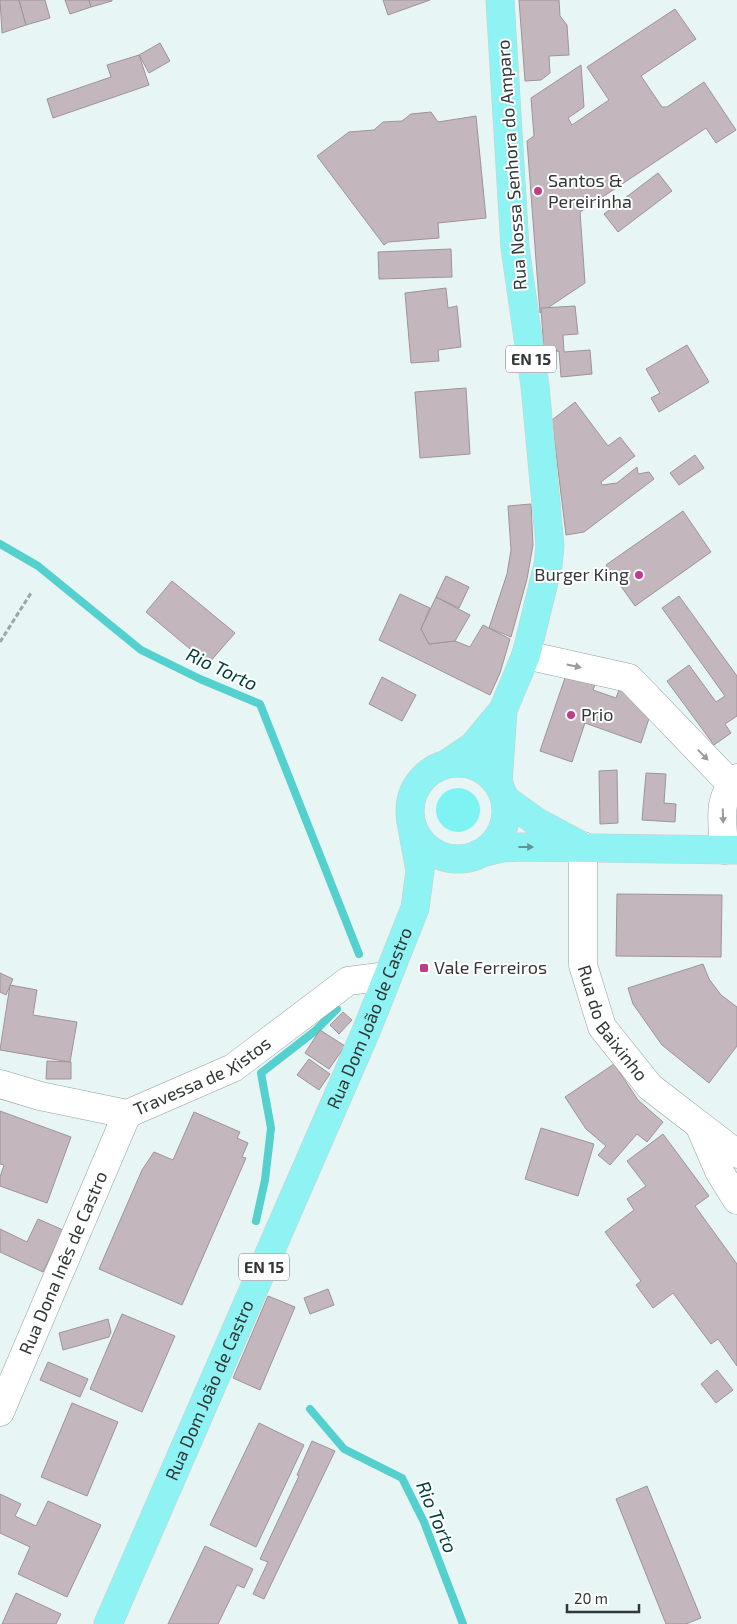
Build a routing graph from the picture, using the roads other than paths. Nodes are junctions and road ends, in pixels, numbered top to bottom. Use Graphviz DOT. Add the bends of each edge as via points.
graph roads {
  1 [pos="500,0"];
  2 [pos="526,655"];
  3 [pos="503,710"];
  4 [pos="448,763"];
  5 [pos="734,781"];
  6 [pos="501,791"];
  7 [pos="411,822"];
  8 [pos="583,846"];
  9 [pos="731,850"];
  10 [pos="470,856"];
  11 [pos="416,908"];
  12 [pos="387,976"];
  13 [pos="0,1084"];
  14 [pos="128,1114"];
  15 [pos="699,1126"];
  16 [pos="737,1154"];
  17 [pos="737,1200"];
  18 [pos="0,1412"];
  19 [pos="108,1624"];
  1 -- 2 [label="main road, Rua Nossa Senhora do Amparo / EN 15" via="515,248 535,386 550,527 548,565"];
  2 -- 3 [label="main road, Rua Nossa Senhora do Amparo / EN 15"];
  2 -- 5 [label="street, one-way" via="629,678"];
  3 -- 4 [label="main road, Rua Nossa Senhora do Amparo / EN 15" via="473,746"];
  3 -- 6 [label="main road, Rua Nossa Senhora do Amparo"];
  4 -- 6 [label="main road" via="479,767"];
  4 -- 7 [label="main road" via="422,779 410,807"];
  5 -- 9 [label="street, one-way" via="722,800"];
  6 -- 8 [label="main road" via="537,822"];
  6 -- 10 [label="main road" via="506,811 500,834 493,844"];
  7 -- 10 [label="main road" via="418,837 438,854"];
  7 -- 11 [label="main road, Rua Dom João de Castro" via="420,871"];
  8 -- 9 [label="main road"];
  10 -- 8 [label="main road, one-way" via="502,848"];
  8 -- 15 [label="street, Rua do Baixinho" via="583,965 602,1027 650,1086"];
  10 -- 11 [label="main road, Rua Dom João de Castro / EN 15" via="436,882"];
  11 -- 12 [label="main road, Rua Dom João de Castro / EN 15"];
  12 -- 14 [label="street, Travessa de Xistos" via="348,982 233,1068"];
  12 -- 19 [label="main road, Rua Dom João de Castro / EN 15" via="367,1029"];
  13 -- 14 [label="street, Travessa de Xistos" via="40,1096"];
  14 -- 18 [label="street, Rua Dona Inês de Castro"];
  15 -- 16 [label="street, Rua do Baixinho"];
  15 -- 17 [label="street" via="719,1171"];
}
